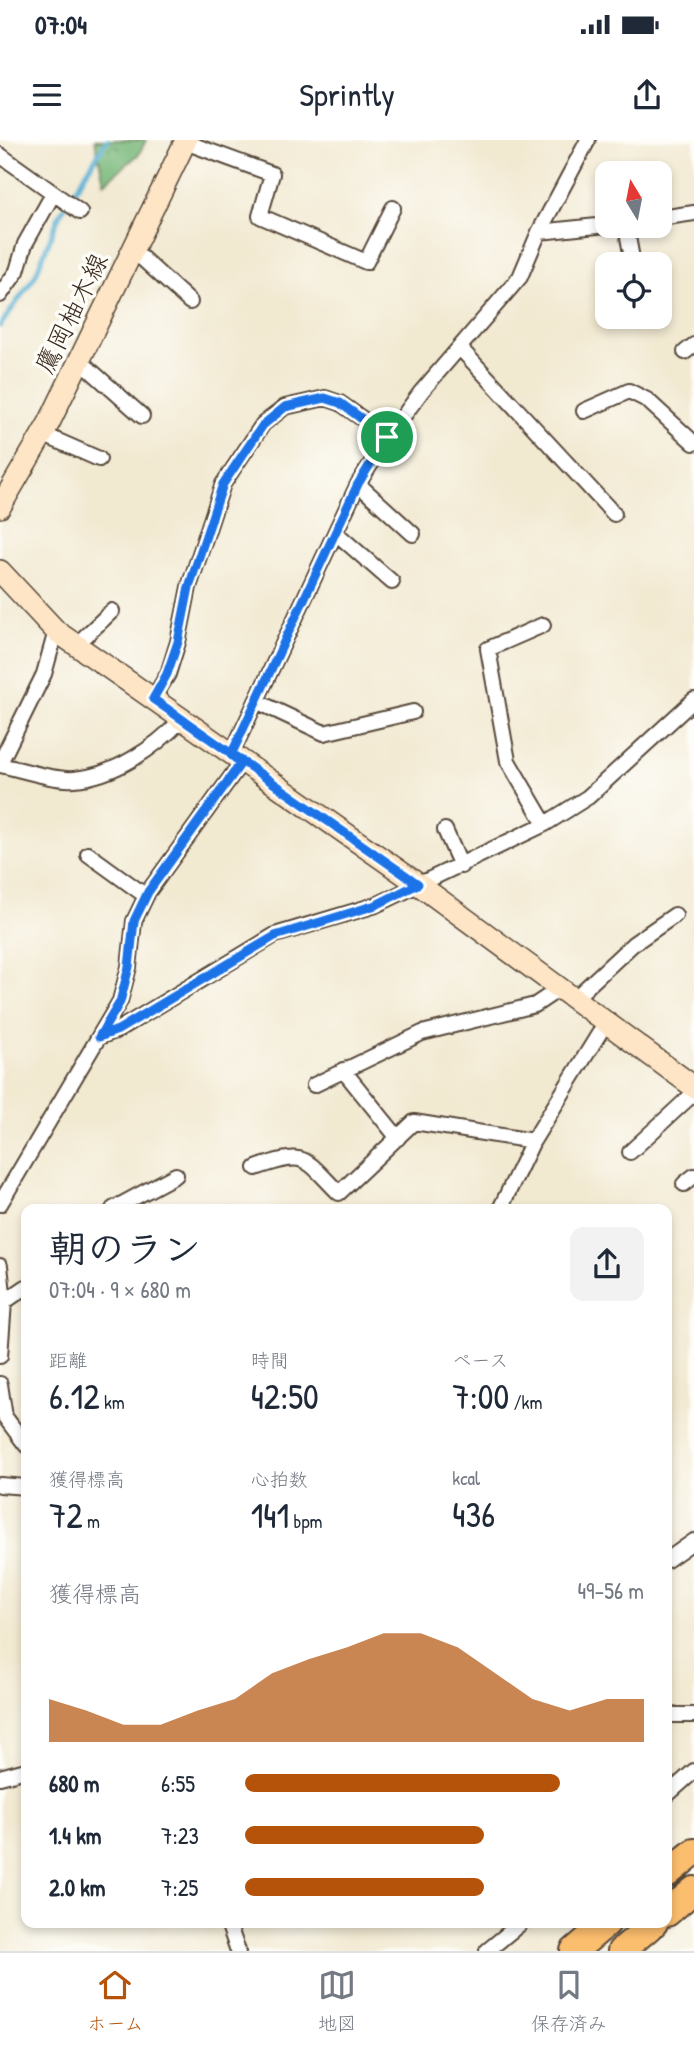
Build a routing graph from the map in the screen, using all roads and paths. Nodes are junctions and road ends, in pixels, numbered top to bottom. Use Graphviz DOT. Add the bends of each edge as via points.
graph roads {
  1 [pos="589,140"];
  2 [pos="185,141"];
  3 [pos="0,155"];
  4 [pos="53,194"];
  5 [pos="393,208"];
  6 [pos="80,212"];
  7 [pos="693,216"];
  8 [pos="672,217"];
  9 [pos="595,226"];
  10 [pos="539,232"];
  11 [pos="133,250"];
  12 [pos="0,295"];
  13 [pos="190,302"];
  14 [pos="460,348"];
  15 [pos="79,360"];
  16 [pos="584,411"];
  17 [pos="142,416"];
  18 [pos="42,435"];
  19 [pos="387,437"];
  20 [pos="694,443"];
  21 [pos="99,460"];
  22 [pos="358,484"];
  23 [pos="0,507"];
  24 [pos="614,514"];
  25 [pos="336,533"];
  26 [pos="413,534"];
  27 [pos="0,571"];
  28 [pos="392,582"];
  29 [pos="112,611"];
  30 [pos="543,625"];
  31 [pos="56,631"];
  32 [pos="76,645"];
  33 [pos="153,699"];
  34 [pos="694,700"];
  35 [pos="256,701"];
  36 [pos="412,712"];
  37 [pos="181,720"];
  38 [pos="236,759"];
  39 [pos="0,764"];
  40 [pos="545,824"];
  41 [pos="445,830"];
  42 [pos="88,855"];
  43 [pos="461,866"];
  44 [pos="418,884"];
  45 [pos="146,896"];
  46 [pos="675,915"];
  47 [pos="566,994"];
  48 [pos="606,1024"];
  49 [pos="99,1037"];
  50 [pos="342,1070"];
  51 [pos="314,1085"];
  52 [pos="694,1087"];
  53 [pos="694,1093"];
  54 [pos="398,1138"];
  55 [pos="533,1141"];
  56 [pos="630,1152"];
  57 [pos="256,1168"];
  58 [pos="176,1175"];
  59 [pos="0,1204"];
  60 [pos="122,1204"];
  61 [pos="502,1204"];
  62 [pos="0,1266"];
  63 [pos="21,1290"];
  64 [pos="4,1302"];
  65 [pos="0,1356"];
  66 [pos="0,1384"];
  67 [pos="0,1430"];
  68 [pos="17,1431"];
  69 [pos="21,1437"];
  70 [pos="0,1485"];
  71 [pos="21,1487"];
  72 [pos="694,1541"];
  73 [pos="672,1556"];
  74 [pos="672,1715"];
  75 [pos="694,1715"];
  76 [pos="21,1771"];
  77 [pos="694,1771"];
  78 [pos="0,1777"];
  79 [pos="672,1791"];
  80 [pos="694,1852"];
  81 [pos="672,1870"];
  82 [pos="694,1891"];
  83 [pos="672,1909"];
  84 [pos="230,1928"];
  85 [pos="515,1928"];
  86 [pos="601,1928"];
  87 [pos="648,1928"];
  88 [pos="238,1951"];
  89 [pos="487,1951"];
  90 [pos="574,1951"];
  91 [pos="621,1951"];
  1 -- 10 [label="street"];
  2 -- 5 [label="street" via="272,174 260,216 366,262"];
  2 -- 11 [label="street, 鷹岡柚木線"];
  3 -- 4 [label="street"];
  4 -- 6 [label="street"];
  4 -- 12 [label="street" via="25,244 17,271"];
  7 -- 8 [label="street"];
  9 -- 10 [label="street"];
  10 -- 14 [label="street" via="520,276"];
  11 -- 13 [label="street"];
  11 -- 15 [label="street, 鷹岡柚木線"];
  14 -- 19 [label="street"];
  14 -- 24 [label="street"];
  15 -- 17 [label="street"];
  15 -- 18 [label="street, 鷹岡柚木線"];
  16 -- 20 [label="street" via="629,391 647,400"];
  18 -- 21 [label="street"];
  18 -- 23 [label="street, 鷹岡柚木線"];
  19 -- 22 [label="street"];
  19 -- 33 [label="street" via="340,403 325,398 285,407 263,425 223,484 189,587 178,642"];
  22 -- 25 [label="street"];
  22 -- 26 [label="street"];
  25 -- 28 [label="street"];
  25 -- 35 [label="street"];
  27 -- 31 [label="street"];
  29 -- 32 [label="street"];
  30 -- 40 [label="street" via="488,649 508,761"];
  31 -- 32 [label="street"];
  31 -- 39 [label="street" via="44,674"];
  32 -- 33 [label="street"];
  33 -- 37 [label="street"];
  34 -- 40 [label="street" via="587,797"];
  35 -- 36 [label="street" via="324,733"];
  35 -- 38 [label="street"];
  37 -- 38 [label="street"];
  37 -- 39 [label="street" via="151,748 94,775 73,780"];
  38 -- 44 [label="street"];
  38 -- 45 [label="street"];
  40 -- 43 [label="street"];
  41 -- 43 [label="street"];
  42 -- 45 [label="street"];
  43 -- 44 [label="street"];
  44 -- 47 [label="street"];
  44 -- 49 [label="street" via="376,905 275,936"];
  45 -- 49 [label="street" via="134,921 120,1002"];
  46 -- 47 [label="street"];
  47 -- 48 [label="street"];
  47 -- 50 [label="street" via="422,1033"];
  48 -- 52 [label="street"];
  48 -- 55 [label="street"];
  49 -- 59 [label="street"];
  50 -- 51 [label="street"];
  50 -- 54 [label="street"];
  53 -- 56 [label="street"];
  54 -- 55 [label="street" via="414,1122"];
  54 -- 57 [label="street" via="340,1193 308,1162 290,1156"];
  55 -- 61 [label="street"];
  58 -- 60 [label="street"];
  62 -- 64 [label="street"];
  63 -- 64 [label="street"];
  64 -- 65 [label="street"];
  66 -- 68 [label="street" via="5,1417"];
  67 -- 68 [label="street"];
  68 -- 69 [label="street"];
  70 -- 71 [label="street"];
  72 -- 73 [label="street"];
  74 -- 75 [label="street"];
  76 -- 78 [label="street"];
  77 -- 79 [label="street"];
  80 -- 81 [label="highway"];
  82 -- 83 [label="highway"];
  84 -- 88 [label="street"];
  85 -- 89 [label="street"];
  86 -- 90 [label="highway"];
  87 -- 91 [label="highway"];
}
